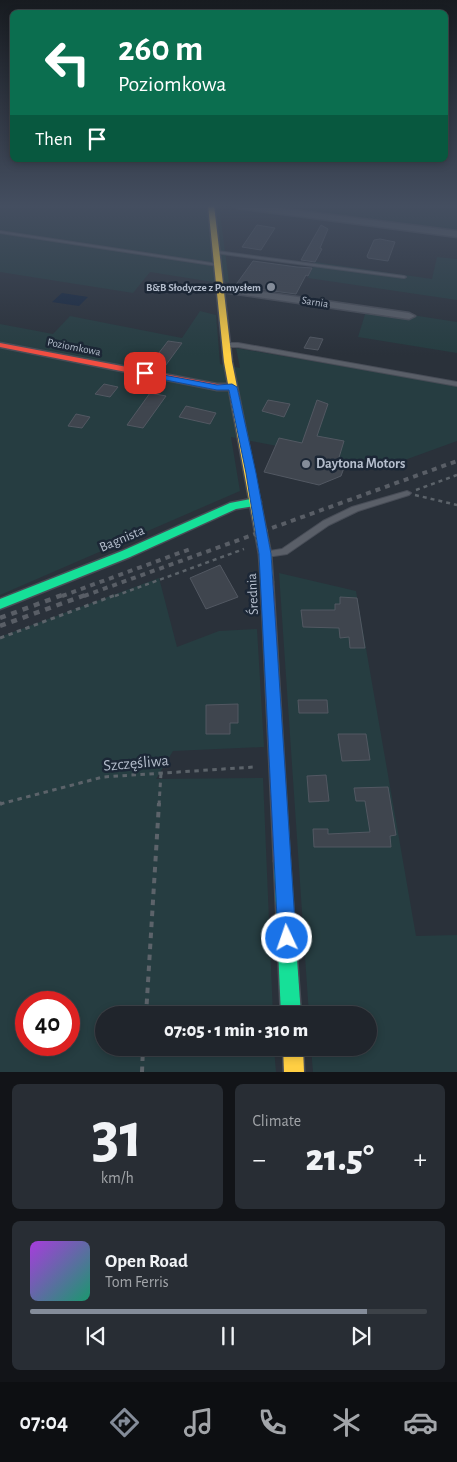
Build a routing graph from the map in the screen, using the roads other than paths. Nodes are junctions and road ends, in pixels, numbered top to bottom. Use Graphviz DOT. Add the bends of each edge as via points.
graph roads {
  1 [pos="152,255"];
  2 [pos="217,255"];
  3 [pos="239,255"];
  4 [pos="218,265"];
  5 [pos="404,278"];
  6 [pos="220,289"];
  7 [pos="409,316"];
  8 [pos="0,345"];
  9 [pos="225,345"];
  10 [pos="457,384"];
  11 [pos="232,387"];
  12 [pos="407,493"];
  13 [pos="256,502"];
  14 [pos="265,554"];
  15 [pos="0,604"];
  16 [pos="291,1006"];
  17 [pos="293,1056"];
  18 [pos="294,1072"];
  1 -- 4 [label="lane"];
  2 -- 4 [label="street, Średnia"];
  3 -- 5 [label="lane"];
  4 -- 6 [label="street, Średnia"];
  6 -- 7 [label="street, Sarnia"];
  6 -- 9 [label="street, Średnia"];
  8 -- 11 [label="street, Poziomkowa" via="217,388"];
  9 -- 10 [label="lane"];
  9 -- 11 [label="street, Średnia"];
  11 -- 13 [label="street, Średnia"];
  12 -- 14 [label="lane" via="355,509 326,523 284,552"];
  13 -- 14 [label="street, Średnia"];
  13 -- 15 [label="street, Bagnista" via="234,506 126,554"];
  14 -- 16 [label="street, Średnia"];
  17 -- 18 [label="street"];
}
